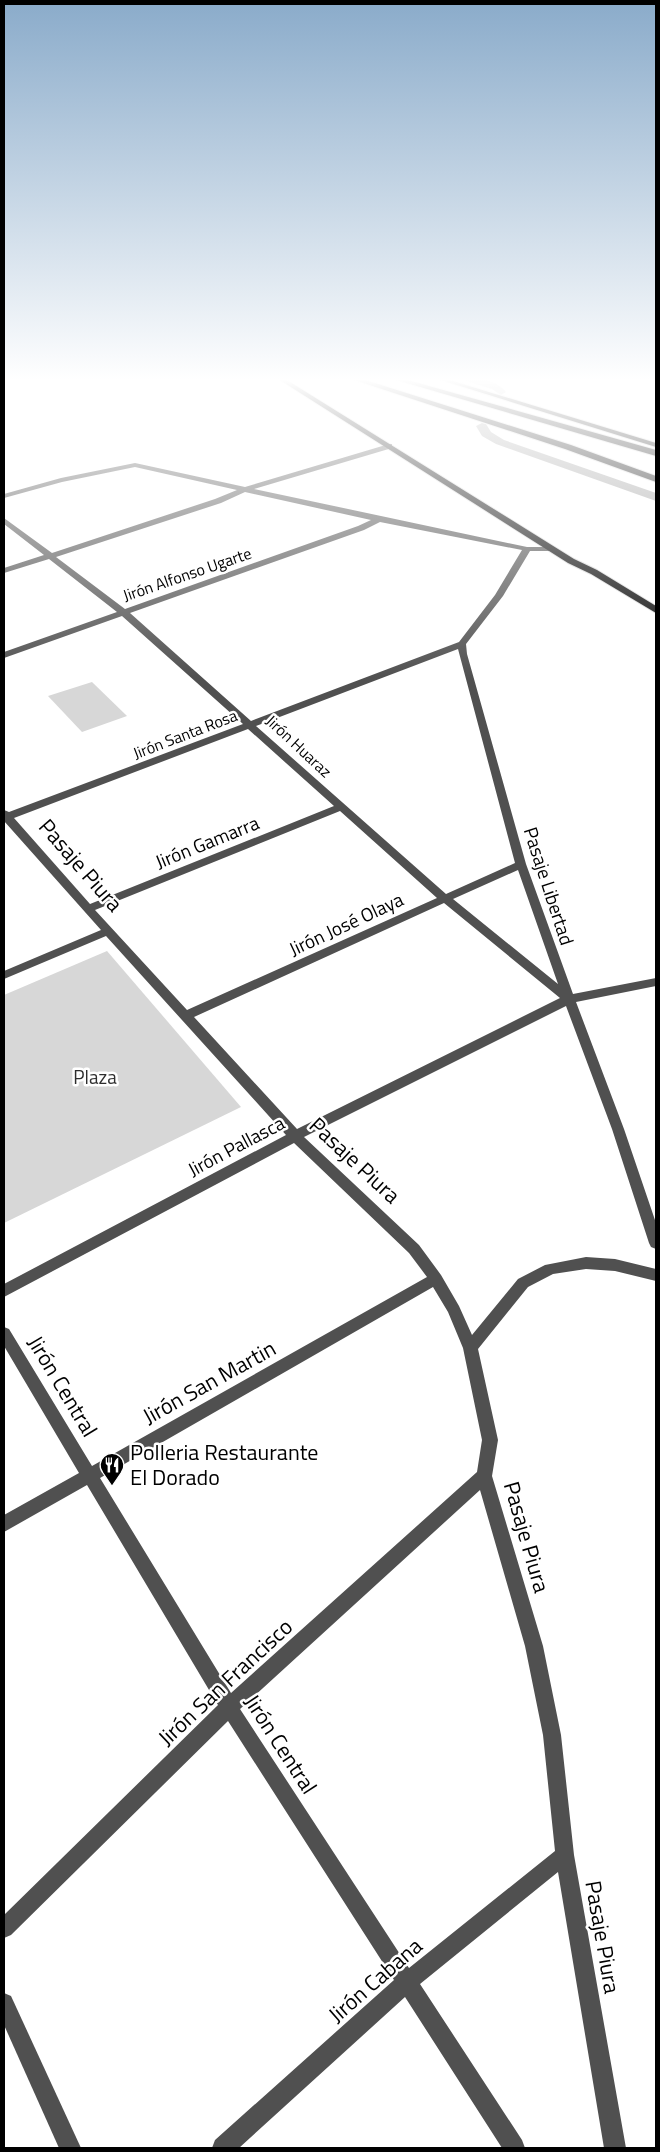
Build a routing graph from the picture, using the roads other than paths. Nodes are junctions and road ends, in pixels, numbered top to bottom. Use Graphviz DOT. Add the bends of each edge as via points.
graph roads {
  1 [pos="74,477"];
  2 [pos="189,477"];
  3 [pos="285,477"];
  4 [pos="439,477"];
  5 [pos="243,490"];
  6 [pos="4,496"];
  7 [pos="379,519"];
  8 [pos="4,520"];
  9 [pos="527,549"];
  10 [pos="552,549"];
  11 [pos="50,556"];
  12 [pos="4,570"];
  13 [pos="656,610"];
  14 [pos="123,612"];
  15 [pos="462,644"];
  16 [pos="4,655"];
  17 [pos="251,725"];
  18 [pos="340,807"];
  19 [pos="5,816"];
  20 [pos="521,864"];
  21 [pos="444,898"];
  22 [pos="88,909"];
  23 [pos="108,931"];
  24 [pos="4,976"];
  25 [pos="656,982"];
  26 [pos="568,999"];
  27 [pos="185,1016"];
  28 [pos="295,1136"];
  29 [pos="656,1243"];
  30 [pos="656,1276"];
  31 [pos="436,1279"];
  32 [pos="4,1290"];
  33 [pos="4,1332"];
  34 [pos="470,1348"];
  35 [pos="88,1476"];
  36 [pos="484,1476"];
  37 [pos="4,1524"];
  38 [pos="229,1707"];
  39 [pos="564,1855"];
  40 [pos="4,1928"];
  41 [pos="407,1982"];
  42 [pos="4,2003"];
  43 [pos="70,2148"];
  44 [pos="223,2148"];
  45 [pos="514,2148"];
  46 [pos="615,2148"];
  1 -- 6 [label="street"];
  2 -- 5 [label="street"];
  3 -- 5 [label="street"];
  4 -- 10 [label="main road"];
  5 -- 7 [label="street"];
  5 -- 11 [label="street"];
  7 -- 9 [label="street"];
  7 -- 14 [label="street, Jirón Alfonso Ugarte"];
  8 -- 11 [label="street, Jirón Huaraz"];
  9 -- 10 [label="street"];
  9 -- 15 [label="street" via="499,596"];
  10 -- 13 [label="main road"];
  11 -- 12 [label="street"];
  11 -- 14 [label="street, Jirón Huaraz"];
  14 -- 16 [label="street, Jirón Alfonso Ugarte"];
  14 -- 17 [label="street, Jirón Huaraz"];
  15 -- 17 [label="street, Jirón Santa Rosa"];
  15 -- 20 [label="street, Pasaje Libertad" via="465,668"];
  17 -- 18 [label="street, Jirón Huaraz"];
  17 -- 19 [label="street, Jirón Santa Rosa"];
  18 -- 21 [label="street, Jirón Huaraz"];
  18 -- 22 [label="street, Jirón Gamarra"];
  19 -- 22 [label="street, Pasaje Piura"];
  20 -- 21 [label="street, Jirón José Olaya"];
  20 -- 26 [label="street, Pasaje Libertad"];
  21 -- 26 [label="street, Jirón Huaraz"];
  21 -- 27 [label="street, Jirón José Olaya"];
  22 -- 23 [label="street, Pasaje Piura"];
  23 -- 24 [label="street"];
  23 -- 27 [label="street, Pasaje Piura"];
  25 -- 26 [label="street, Jirón Pallasca"];
  26 -- 28 [label="street, Jirón Pallasca"];
  26 -- 29 [label="street, Pasaje Libertad" via="618,1129"];
  27 -- 28 [label="street, Pasaje Piura"];
  28 -- 31 [label="street, Pasaje Piura" via="408,1244"];
  28 -- 32 [label="street, Jirón Pallasca"];
  30 -- 34 [label="street" via="615,1265 586,1262 550,1269 523,1283"];
  31 -- 34 [label="street, Pasaje Piura"];
  31 -- 35 [label="street, Jirón San Martin"];
  33 -- 35 [label="street, Jirón Central"];
  34 -- 36 [label="street, Pasaje Piura" via="490,1440"];
  35 -- 37 [label="street, Jirón San Martin"];
  35 -- 38 [label="street, Jirón Central"];
  36 -- 38 [label="street, Jirón San Francisco"];
  36 -- 39 [label="street, Pasaje Piura" via="534,1646 552,1735"];
  38 -- 40 [label="street, Jirón San Francisco"];
  38 -- 41 [label="street, Jirón Central"];
  39 -- 41 [label="street, Jirón Cabana"];
  39 -- 46 [label="street, Pasaje Piura"];
  41 -- 44 [label="street, Jirón Cabana"];
  41 -- 45 [label="street, Jirón Central"];
  42 -- 43 [label="street"];
}
